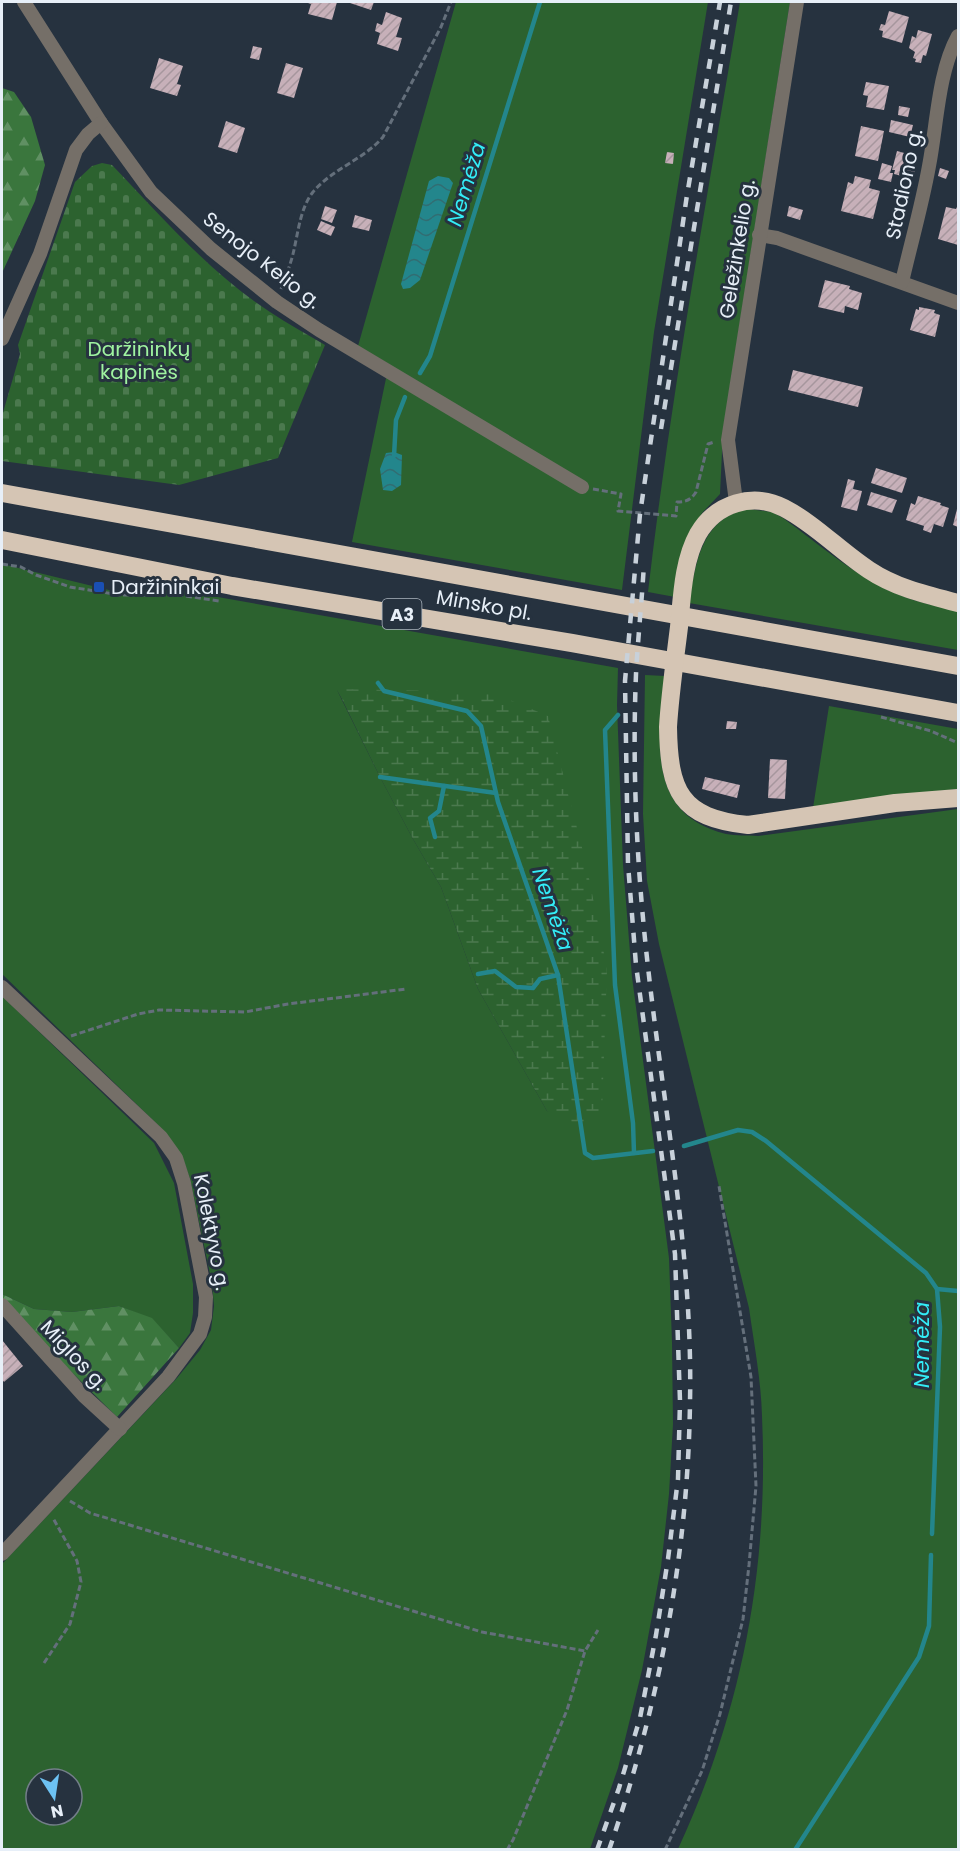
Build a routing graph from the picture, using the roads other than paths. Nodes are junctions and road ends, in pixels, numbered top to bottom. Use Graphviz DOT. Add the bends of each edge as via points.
graph roads {
  1 [pos="24,2"];
  2 [pos="796,2"];
  3 [pos="958,36"];
  4 [pos="101,123"];
  5 [pos="759,235"];
  6 [pos="902,282"];
  7 [pos="958,303"];
  8 [pos="2,339"];
  9 [pos="582,487"];
  10 [pos="2,493"];
  11 [pos="736,502"];
  12 [pos="2,540"];
  13 [pos="958,603"];
  14 [pos="958,666"];
  15 [pos="958,713"];
  16 [pos="958,798"];
  17 [pos="2,987"];
  18 [pos="2,1305"];
  19 [pos="120,1429"];
  20 [pos="2,1554"];
  1 -- 4 [label="street, Senojo Kelio g."];
  2 -- 5 [label="street, Geležinkelio g."];
  3 -- 6 [label="street, Stadiono g." via="943,84 929,168"];
  4 -- 8 [label="street" via="76,150 40,254"];
  4 -- 9 [label="street, Senojo Kelio g." via="151,192 211,249 277,302"];
  5 -- 6 [label="street" via="777,237"];
  5 -- 11 [label="street, Geležinkelio g." via="728,440"];
  6 -- 7 [label="street"];
  10 -- 14 [label="highway, Minsko pl."];
  11 -- 13 [label="highway" via="764,501 783,507 879,575 913,592"];
  11 -- 16 [label="highway" via="706,522 690,553 668,727 673,781 680,796 705,817 748,825 895,803"];
  12 -- 15 [label="highway, Minsko pl. / A3" via="232,586"];
  17 -- 19 [label="street, Kolektyvo g." via="161,1137 176,1158 184,1183 206,1297 205,1317 200,1334 168,1377"];
  18 -- 19 [label="street, Miglos g." via="84,1396"];
  19 -- 20 [label="street, Kolektyvo g."];
}
